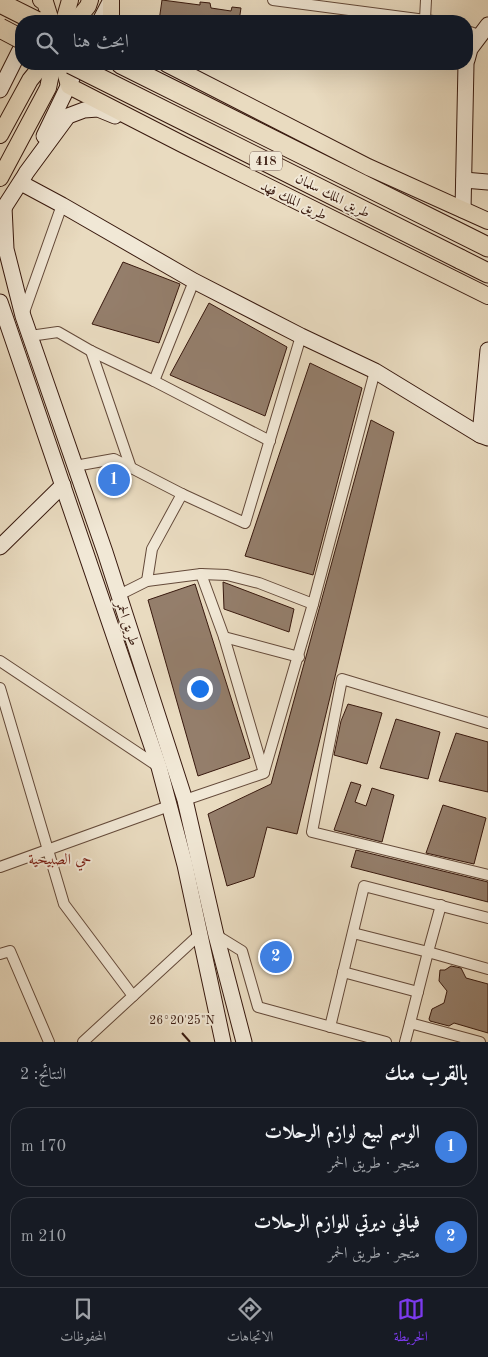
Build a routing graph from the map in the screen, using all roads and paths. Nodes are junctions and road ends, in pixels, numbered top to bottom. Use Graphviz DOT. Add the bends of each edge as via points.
graph roads {
  1 [pos="14,0"];
  2 [pos="70,0"];
  3 [pos="90,0"];
  4 [pos="111,0"];
  5 [pos="273,0"];
  6 [pos="426,0"];
  7 [pos="44,1"];
  8 [pos="285,1"];
  9 [pos="0,3"];
  10 [pos="17,15"];
  11 [pos="23,15"];
  12 [pos="38,15"];
  13 [pos="49,15"];
  14 [pos="66,15"];
  15 [pos="81,15"];
  16 [pos="103,15"];
  17 [pos="111,15"];
  18 [pos="391,15"];
  19 [pos="428,15"];
  20 [pos="15,19"];
  21 [pos="0,28"];
  22 [pos="15,36"];
  23 [pos="0,38"];
  24 [pos="15,60"];
  25 [pos="38,70"];
  26 [pos="52,70"];
  27 [pos="65,70"];
  28 [pos="77,70"];
  29 [pos="83,70"];
  30 [pos="98,70"];
  31 [pos="133,70"];
  32 [pos="179,70"];
  33 [pos="466,70"];
  34 [pos="69,86"];
  35 [pos="0,90"];
  36 [pos="0,135"];
  37 [pos="184,145"];
  38 [pos="0,178"];
  39 [pos="23,178"];
  40 [pos="464,180"];
  41 [pos="488,182"];
  42 [pos="62,205"];
  43 [pos="2,210"];
  44 [pos="463,210"];
  45 [pos="488,221"];
  46 [pos="488,247"];
  47 [pos="0,259"];
  48 [pos="11,270"];
  49 [pos="488,274"];
  50 [pos="194,281"];
  51 [pos="488,296"];
  52 [pos="0,302"];
  53 [pos="23,316"];
  54 [pos="30,336"];
  55 [pos="301,336"];
  56 [pos="488,350"];
  57 [pos="91,351"];
  58 [pos="375,371"];
  59 [pos="154,381"];
  60 [pos="484,437"];
  61 [pos="270,441"];
  62 [pos="75,466"];
  63 [pos="131,468"];
  64 [pos="63,485"];
  65 [pos="182,494"];
  66 [pos="0,548"];
  67 [pos="200,574"];
  68 [pos="147,581"];
  69 [pos="119,595"];
  70 [pos="312,604"];
  71 [pos="224,638"];
  72 [pos="298,656"];
  73 [pos="0,661"];
  74 [pos="0,688"];
  75 [pos="488,723"];
  76 [pos="159,767"];
  77 [pos="264,773"];
  78 [pos="185,800"];
  79 [pos="169,806"];
  80 [pos="47,849"];
  81 [pos="0,866"];
  82 [pos="488,875"];
  83 [pos="441,905"];
  84 [pos="488,918"];
  85 [pos="353,933"];
  86 [pos="199,934"];
  87 [pos="216,934"];
  88 [pos="428,952"];
  89 [pos="0,954"];
  90 [pos="488,969"];
  91 [pos="343,972"];
  92 [pos="418,992"];
  93 [pos="133,996"];
  94 [pos="410,1023"];
  95 [pos="330,1027"];
  96 [pos="49,1042"];
  97 [pos="83,1042"];
  98 [pos="223,1042"];
  99 [pos="244,1042"];
  100 [pos="386,1042"];
  101 [pos="405,1042"];
  102 [pos="480,1042"];
  1 -- 10 [label="main road" via="19,8"];
  2 -- 14 [label="main road"];
  3 -- 15 [label="main road"];
  4 -- 16 [label="street"];
  4 -- 17 [label="main road"];
  5 -- 8 [label="street"];
  6 -- 19 [label="street"];
  7 -- 12 [label="street"];
  7 -- 13 [label="main road"];
  8 -- 18 [label="street"];
  9 -- 11 [label="highway, bridge"];
  20 -- 23 [label="main road" via="5,36"];
  21 -- 22 [label="highway, bridge"];
  24 -- 35 [label="street"];
  25 -- 36 [label="main road"];
  26 -- 38 [label="main road" via="48,88"];
  27 -- 34 [label="main road"];
  28 -- 34 [label="street"];
  29 -- 49 [label="highway, طريق الملك سلمان / 418, bridge"];
  30 -- 37 [label="main road" via="95,83 100,92 119,107"];
  31 -- 46 [label="highway, طريق الملك سلمان / 418"];
  32 -- 44 [label="main road" via="368,168"];
  33 -- 40 [label="street"];
  34 -- 37 [label="main road, طريق الملك فهد"];
  34 -- 39 [label="street"];
  37 -- 39 [label="street" via="98,109 84,110 68,116"];
  37 -- 51 [label="main road, طريق الملك فهد"];
  39 -- 42 [label="street"];
  39 -- 43 [label="street"];
  40 -- 41 [label="street"];
  40 -- 44 [label="street"];
  42 -- 50 [label="street"];
  42 -- 53 [label="street"];
  43 -- 48 [label="street, طريق الحمر"];
  44 -- 45 [label="main road"];
  47 -- 48 [label="street"];
  48 -- 53 [label="street, طريق الحمر"];
  50 -- 55 [label="street"];
  50 -- 59 [label="street"];
  52 -- 64 [label="street, طريق الحمر"];
  53 -- 54 [label="street, طريق الحمر"];
  54 -- 57 [label="street" via="58,332"];
  54 -- 62 [label="street, طريق الحمر"];
  55 -- 58 [label="street"];
  55 -- 61 [label="street"];
  56 -- 60 [label="street"];
  57 -- 59 [label="street"];
  57 -- 63 [label="street"];
  58 -- 60 [label="street"];
  58 -- 70 [label="street"];
  59 -- 61 [label="street"];
  61 -- 65 [label="street" via="244,523"];
  62 -- 63 [label="street" via="114,458"];
  62 -- 69 [label="street, طريق الحمر"];
  63 -- 65 [label="street"];
  64 -- 66 [label="street"];
  64 -- 76 [label="street, طريق الحمر"];
  65 -- 68 [label="street" via="152,549"];
  67 -- 68 [label="street"];
  67 -- 70 [label="street" via="259,583"];
  67 -- 71 [label="street"];
  68 -- 69 [label="street"];
  69 -- 78 [label="street, طريق الحمر"];
  70 -- 72 [label="street"];
  71 -- 72 [label="street"];
  71 -- 77 [label="street"];
  72 -- 77 [label="street"];
  73 -- 76 [label="street"];
  74 -- 80 [label="street"];
  75 -- 82 [label="street" via="342,679 312,832"];
  76 -- 79 [label="street, طريق الحمر"];
  77 -- 78 [label="street"];
  78 -- 87 [label="street, طريق الحمر"];
  79 -- 80 [label="street"];
  79 -- 86 [label="street, طريق الحمر"];
  80 -- 81 [label="street"];
  80 -- 93 [label="street" via="64,904"];
  83 -- 84 [label="street"];
  83 -- 85 [label="street" via="364,886"];
  83 -- 88 [label="street"];
  85 -- 88 [label="street"];
  85 -- 91 [label="street"];
  86 -- 93 [label="street"];
  86 -- 98 [label="street, طريق الحمر"];
  87 -- 95 [label="street" via="242,950 258,1007"];
  87 -- 99 [label="street, طريق الحمر"];
  88 -- 90 [label="street"];
  88 -- 92 [label="street"];
  89 -- 96 [label="street" via="10,951"];
  91 -- 92 [label="street"];
  91 -- 95 [label="street"];
  92 -- 94 [label="street"];
  93 -- 97 [label="street"];
  94 -- 101 [label="street"];
  94 -- 102 [label="street"];
  95 -- 100 [label="street"];
}
